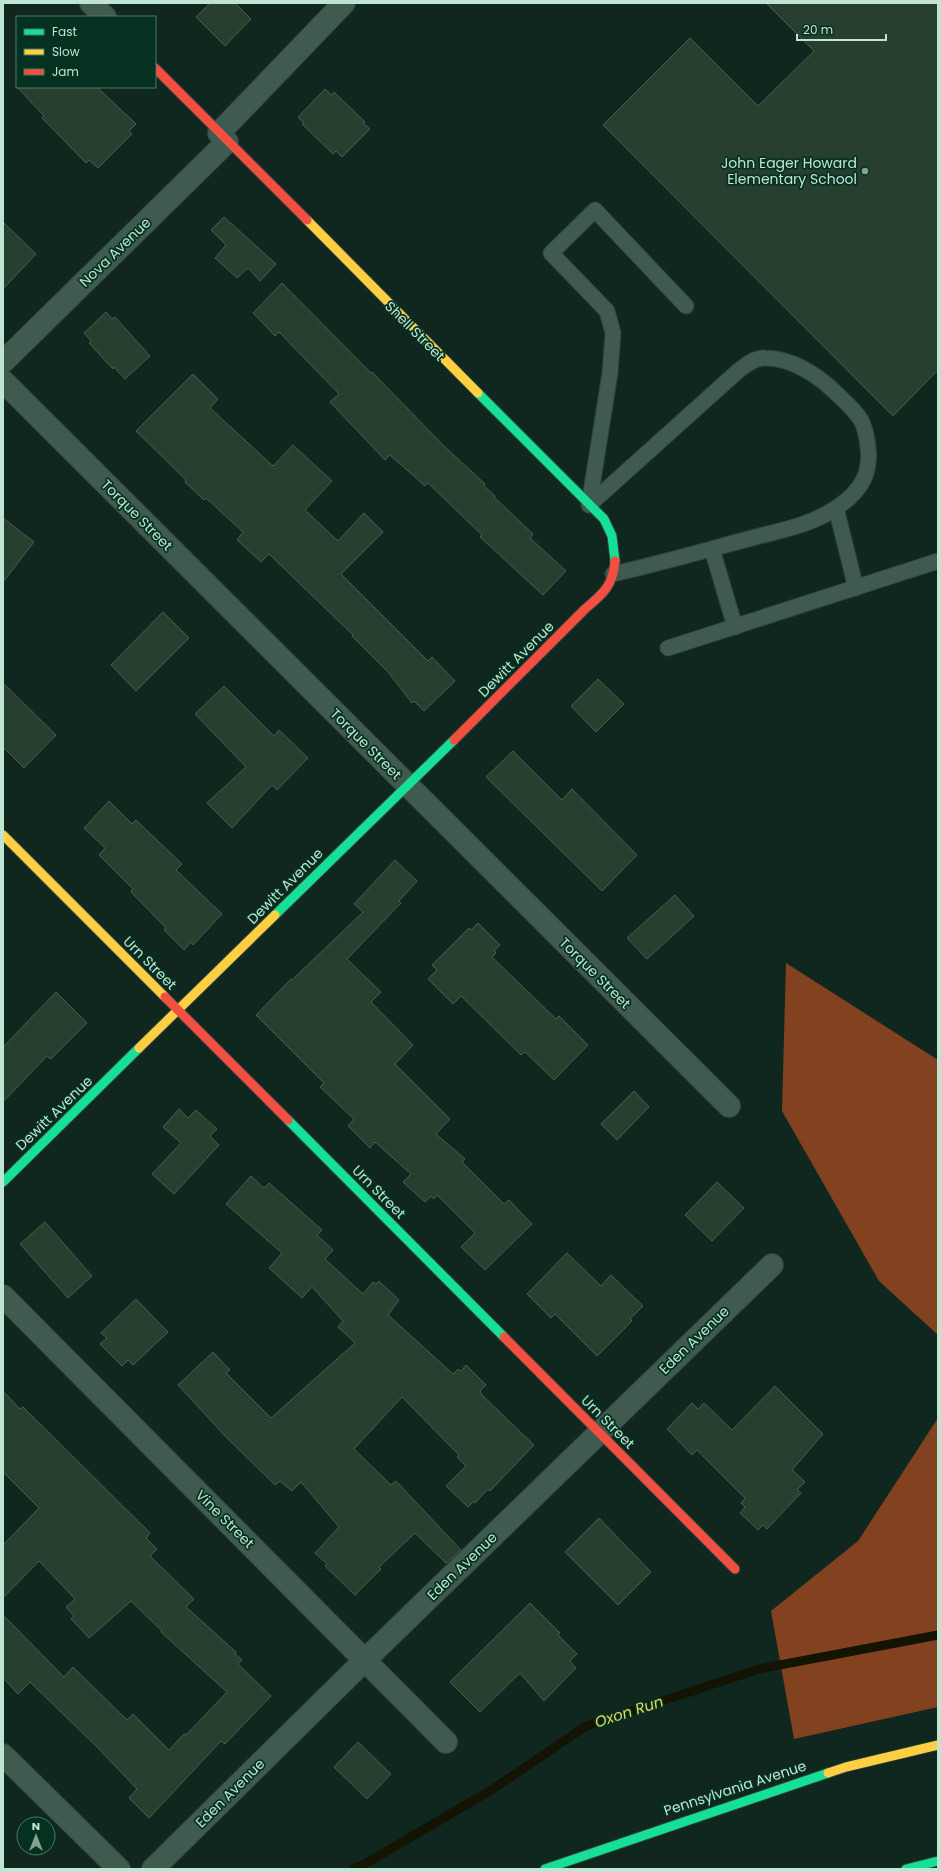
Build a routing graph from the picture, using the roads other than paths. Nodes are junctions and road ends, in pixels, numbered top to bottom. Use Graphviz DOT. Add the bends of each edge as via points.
graph roads {
  1 [pos="91,3"];
  2 [pos="344,3"];
  3 [pos="104,16"];
  4 [pos="156,69"];
  5 [pos="223,137"];
  6 [pos="686,306"];
  7 [pos="3,362"];
  8 [pos="3,381"];
  9 [pos="589,505"];
  10 [pos="836,508"];
  11 [pos="712,549"];
  12 [pos="938,561"];
  13 [pos="613,574"];
  14 [pos="856,588"];
  15 [pos="585,609"];
  16 [pos="735,627"];
  17 [pos="668,648"];
  18 [pos="408,785"];
  19 [pos="3,835"];
  20 [pos="178,1011"];
  21 [pos="729,1106"];
  22 [pos="3,1182"];
  23 [pos="772,1265"];
  24 [pos="3,1296"];
  25 [pos="599,1433"];
  26 [pos="735,1569"];
  27 [pos="365,1660"];
  28 [pos="446,1742"];
  29 [pos="938,1745"];
  30 [pos="3,1755"];
  31 [pos="938,1861"];
  32 [pos="119,1869"];
  33 [pos="153,1869"];
  34 [pos="545,1869"];
  35 [pos="906,1869"];
  1 -- 3 [label="street"];
  2 -- 5 [label="street, Nova Avenue"];
  4 -- 5 [label="main road, Shell Street"];
  5 -- 7 [label="street, Nova Avenue"];
  5 -- 9 [label="main road, Shell Street"];
  6 -- 9 [label="lane" via="595,210 551,253 607,311 613,333 610,373"];
  8 -- 18 [label="street, Torque Street"];
  9 -- 10 [label="lane" via="738,371 764,357 782,360 807,370 826,384 861,421 868,448 866,478 858,489"];
  9 -- 13 [label="main road, Shell Street" via="604,519 614,539 616,556"];
  10 -- 11 [label="lane" via="811,522"];
  10 -- 14 [label="lane"];
  11 -- 13 [label="lane"];
  11 -- 16 [label="lane"];
  12 -- 14 [label="lane"];
  13 -- 15 [label="main road, Shell Street" via="606,591"];
  14 -- 16 [label="lane"];
  15 -- 18 [label="main road, Dewitt Avenue"];
  16 -- 17 [label="lane"];
  18 -- 20 [label="main road, Dewitt Avenue"];
  18 -- 21 [label="street, Torque Street"];
  19 -- 20 [label="main road, Urn Street"];
  20 -- 22 [label="main road, Dewitt Avenue"];
  20 -- 25 [label="main road, Urn Street"];
  23 -- 25 [label="street, Eden Avenue"];
  24 -- 27 [label="street, Vine Street"];
  25 -- 26 [label="main road, Urn Street"];
  25 -- 27 [label="street, Eden Avenue"];
  27 -- 28 [label="street, Vine Street"];
  27 -- 33 [label="street, Eden Avenue"];
  29 -- 34 [label="main road, Pennsylvania Avenue" via="846,1766"];
  30 -- 32 [label="street"];
  31 -- 35 [label="main road"];
}
